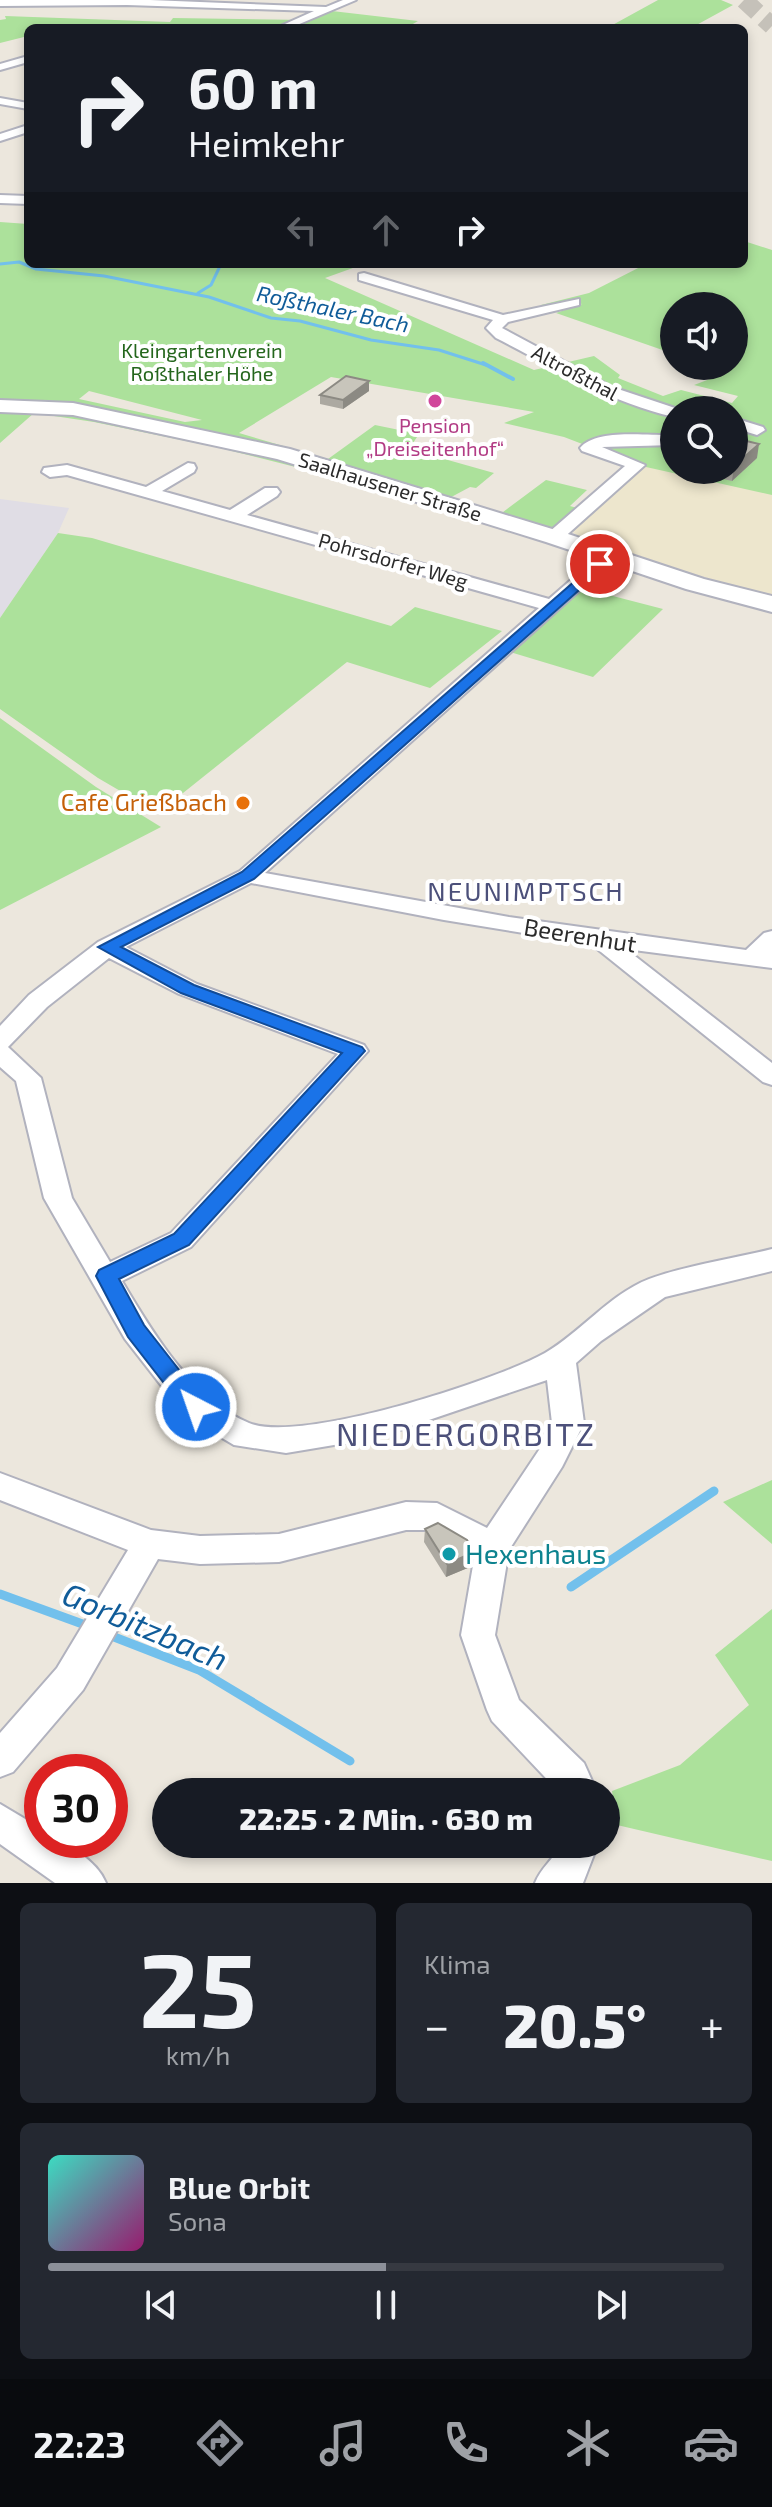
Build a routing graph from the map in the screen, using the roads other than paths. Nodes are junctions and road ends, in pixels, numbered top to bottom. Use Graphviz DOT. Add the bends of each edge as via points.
graph roads {
  1 [pos="351,0"];
  2 [pos="63,1"];
  3 [pos="188,2"];
  4 [pos="0,3"];
  5 [pos="259,3"];
  6 [pos="324,9"];
  7 [pos="290,24"];
  8 [pos="24,60"];
  9 [pos="0,67"];
  10 [pos="0,101"];
  11 [pos="24,105"];
  12 [pos="24,129"];
  13 [pos="0,138"];
  14 [pos="0,199"];
  15 [pos="24,200"];
  16 [pos="364,277"];
  17 [pos="574,302"];
  18 [pos="503,319"];
  19 [pos="0,406"];
  20 [pos="660,409"];
  21 [pos="660,441"];
  22 [pos="188,468"];
  23 [pos="50,472"];
  24 [pos="149,492"];
  25 [pos="271,492"];
  26 [pos="233,516"];
  27 [pos="554,537"];
  28 [pos="609,556"];
  29 [pos="772,604"];
  30 [pos="552,606"];
  31 [pos="248,876"];
  32 [pos="772,938"];
  33 [pos="599,939"];
  34 [pos="107,947"];
  35 [pos="762,960"];
  36 [pos="0,1041"];
  37 [pos="0,1053"];
  38 [pos="772,1076"];
  39 [pos="772,1260"];
  40 [pos="107,1276"];
  41 [pos="560,1359"];
  42 [pos="0,1486"];
  43 [pos="149,1544"];
  44 [pos="493,1547"];
  45 [pos="0,1760"];
  46 [pos="572,1778"];
  47 [pos="0,1822"];
  48 [pos="574,1858"];
  49 [pos="87,1883"];
  50 [pos="554,1883"];
  1 -- 6 [label="street"];
  2 -- 3 [label="street"];
  2 -- 4 [label="street"];
  3 -- 5 [label="street"];
  5 -- 6 [label="street"];
  6 -- 7 [label="street"];
  8 -- 9 [label="street"];
  10 -- 11 [label="street"];
  12 -- 13 [label="street"];
  14 -- 15 [label="street"];
  16 -- 18 [label="street"];
  17 -- 18 [label="street, Altroßthal"];
  18 -- 20 [label="street, Altroßthal" via="493,328 501,335 576,377"];
  19 -- 27 [label="street, Saalhausener Straße" via="73,409 254,447"];
  21 -- 27 [label="street, Altroßthal" via="603,439 588,448 637,465"];
  22 -- 24 [label="street"];
  23 -- 24 [label="street, Pohrsdorfer Weg" via="67,470"];
  24 -- 26 [label="street, Pohrsdorfer Weg"];
  25 -- 26 [label="street"];
  26 -- 30 [label="street, Pohrsdorfer Weg"];
  27 -- 28 [label="street, Saalhausener Straße"];
  28 -- 29 [label="street, Saalhausener Straße"];
  28 -- 30 [label="street"];
  30 -- 31 [label="street"];
  31 -- 33 [label="street, Beerenhut" via="402,908"];
  31 -- 34 [label="street"];
  32 -- 35 [label="street"];
  33 -- 35 [label="street, Beerenhut"];
  33 -- 38 [label="street"];
  34 -- 36 [label="street" via="38,1001"];
  34 -- 40 [label="street" via="188,989 355,1051 181,1240"];
  37 -- 40 [label="street" via="28,1078 58,1198"];
  39 -- 41 [label="street" via="656,1288"];
  40 -- 41 [label="street" via="136,1331 196,1407 245,1436 286,1440 376,1426 528,1376"];
  41 -- 44 [label="street" via="568,1423"];
  42 -- 43 [label="street"];
  43 -- 44 [label="street" via="200,1550 279,1548 406,1516 437,1517"];
  43 -- 45 [label="street" via="70,1679"];
  44 -- 46 [label="street" via="478,1635 505,1710"];
  47 -- 49 [label="street"];
  48 -- 50 [label="street" via="569,1871"];
}
